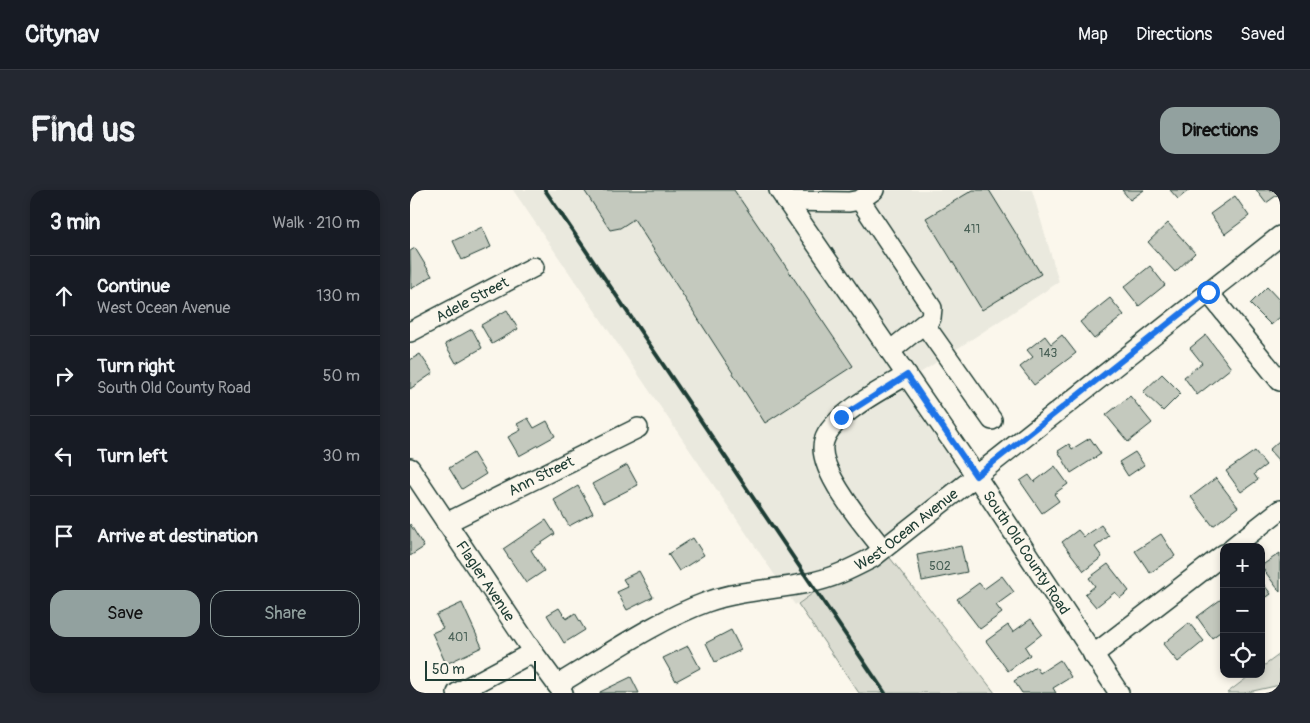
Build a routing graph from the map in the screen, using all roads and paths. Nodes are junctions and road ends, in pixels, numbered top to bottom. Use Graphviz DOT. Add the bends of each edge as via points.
graph roads {
  1 [pos="867,195"];
  2 [pos="783,196"];
  3 [pos="1280,236"];
  4 [pos="534,267"];
  5 [pos="1208,292"];
  6 [pos="925,325"];
  7 [pos="410,332"];
  8 [pos="890,351"];
  9 [pos="907,375"];
  10 [pos="1280,382"];
  11 [pos="992,420"];
  12 [pos="638,428"];
  13 [pos="412,476"];
  14 [pos="976,476"];
  15 [pos="1280,510"];
  16 [pos="446,523"];
  17 [pos="1238,543"];
  18 [pos="883,549"];
  19 [pos="1220,557"];
  20 [pos="533,652"];
  21 [pos="1093,655"];
  22 [pos="560,689"];
  23 [pos="457,693"];
  24 [pos="1119,693"];
  1 -- 2 [label="street" via="849,202"];
  1 -- 6 [label="street" via="932,308 932,318"];
  2 -- 8 [label="street, South Old County Road"];
  3 -- 5 [label="street, West Ocean Avenue"];
  4 -- 7 [label="street, Adele Street"];
  5 -- 10 [label="street"];
  5 -- 14 [label="street, West Ocean Avenue"];
  6 -- 8 [label="street"];
  6 -- 11 [label="street"];
  8 -- 9 [label="street, South Old County Road"];
  9 -- 14 [label="street, South Old County Road"];
  9 -- 18 [label="street" via="841,417 824,440 822,455 840,491"];
  12 -- 16 [label="street, Ann Street"];
  13 -- 16 [label="street, Flagler Avenue"];
  14 -- 18 [label="street, West Ocean Avenue"];
  14 -- 21 [label="street, South Old County Road"];
  15 -- 17 [label="street"];
  16 -- 20 [label="street, Flagler Avenue"];
  18 -- 22 [label="street, West Ocean Avenue" via="842,573 810,583 738,592 683,612"];
  19 -- 21 [label="street"];
  20 -- 22 [label="street, Flagler Avenue"];
  20 -- 23 [label="street"];
  21 -- 24 [label="street, South Old County Road"];
}
